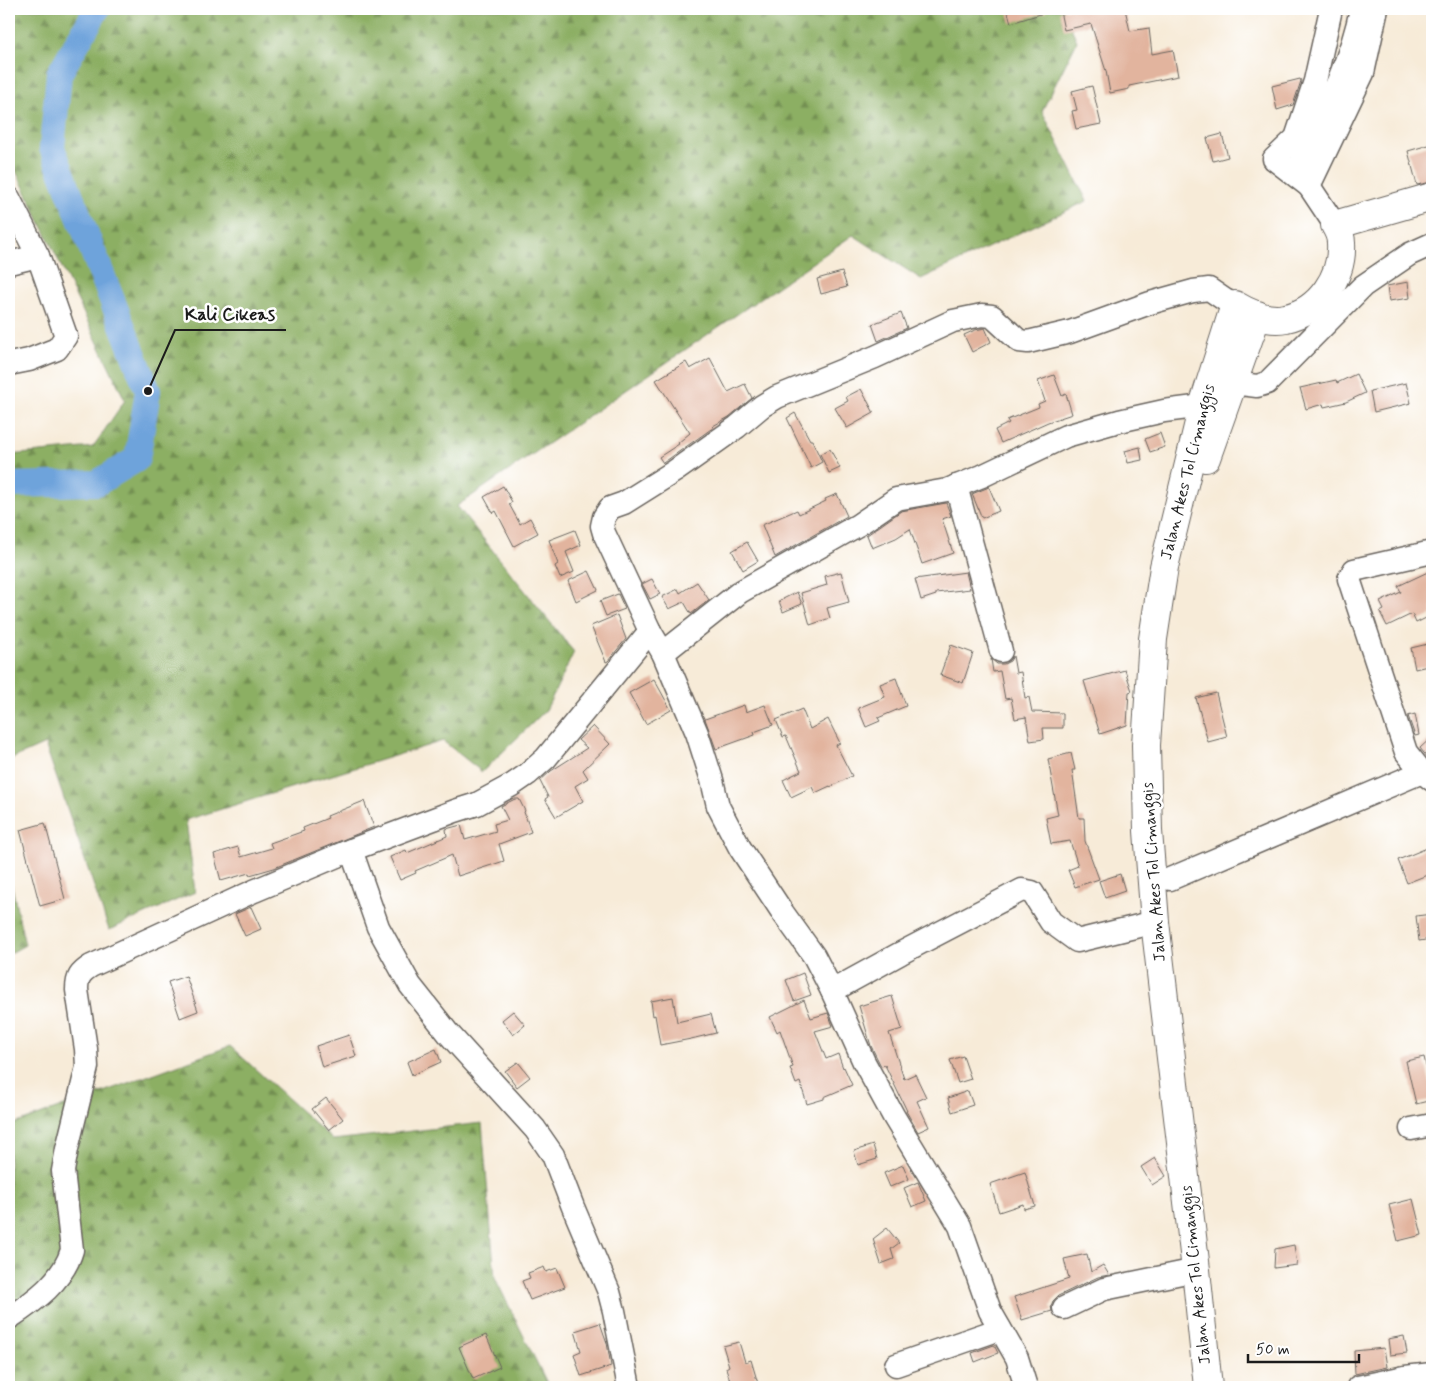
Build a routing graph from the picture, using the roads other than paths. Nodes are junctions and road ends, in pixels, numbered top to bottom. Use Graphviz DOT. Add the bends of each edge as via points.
graph roads {
  1 [pos="1331,9"];
  2 [pos="1361,9"];
  3 [pos="1378,9"];
  4 [pos="1302,181"];
  5 [pos="1432,197"];
  6 [pos="9,198"];
  7 [pos="1432,215"];
  8 [pos="1338,233"];
  9 [pos="1432,244"];
  10 [pos="38,256"];
  11 [pos="9,262"];
  12 [pos="1246,310"];
  13 [pos="9,364"];
  14 [pos="1233,382"];
  15 [pos="1203,406"];
  16 [pos="956,486"];
  17 [pos="1432,552"];
  18 [pos="650,631"];
  19 [pos="1001,651"];
  20 [pos="663,653"];
  21 [pos="1427,776"];
  22 [pos="1157,830"];
  23 [pos="351,850"];
  24 [pos="1170,879"];
  25 [pos="1155,922"];
  26 [pos="832,991"];
  27 [pos="1196,1270"];
  28 [pos="1064,1308"];
  29 [pos="9,1318"];
  30 [pos="1000,1329"];
  31 [pos="896,1365"];
  32 [pos="1432,1374"];
  33 [pos="629,1387"];
  34 [pos="1026,1387"];
  35 [pos="1208,1387"];
  36 [pos="1227,1387"];
  37 [pos="1358,1387"];
  1 -- 4 [label="street" via="1315,81 1296,138 1274,159"];
  2 -- 4 [label="street"];
  3 -- 4 [label="street" via="1363,73"];
  4 -- 8 [label="street"];
  5 -- 8 [label="main road"];
  6 -- 10 [label="street"];
  7 -- 8 [label="main road"];
  8 -- 12 [label="main road" via="1338,266 1333,281 1314,305 1285,319 1271,319"];
  9 -- 14 [label="street" via="1410,254 1363,286 1266,384 1257,386"];
  10 -- 11 [label="street"];
  10 -- 13 [label="street" via="66,336 57,349"];
  12 -- 14 [label="main road, Jalan Akes Tol Cimanggis"];
  12 -- 15 [label="main road, Jalan Akes Tol Cimanggis"];
  12 -- 18 [label="street" via="1209,290 1193,291 1070,332 1028,342 1019,341 992,316 972,317 953,321 777,397 675,471 624,503 610,508 604,517 604,533"];
  14 -- 22 [label="main road, Jalan Akes Tol Cimanggis" via="1204,465 1181,566 1170,636"];
  15 -- 16 [label="street" via="1164,411 1066,436"];
  15 -- 22 [label="main road, Jalan Akes Tol Cimanggis" via="1164,568 1153,639 1146,745"];
  16 -- 19 [label="street"];
  16 -- 20 [label="street" via="896,499 858,525 740,592"];
  17 -- 21 [label="street" via="1354,570 1349,579 1406,752"];
  18 -- 20 [label="street"];
  18 -- 23 [label="street" via="546,758 512,786 477,804"];
  20 -- 26 [label="street" via="697,733 722,815 740,848 808,946"];
  21 -- 24 [label="street"];
  22 -- 24 [label="main road, Jalan Akes Tol Cimanggis"];
  22 -- 25 [label="main road, Jalan Akes Tol Cimanggis"];
  23 -- 29 [label="street" via="254,891 82,972 77,990 87,1067 63,1171 72,1250 65,1269 46,1291"];
  23 -- 33 [label="street" via="378,926 410,985 448,1033 535,1129 553,1155 609,1292"];
  24 -- 36 [label="main road, Jalan Akes Tol Cimanggis"];
  25 -- 26 [label="street" via="1077,941 1051,922 1032,892 1022,890"];
  25 -- 27 [label="main road, Jalan Akes Tol Cimanggis"];
  26 -- 30 [label="street" via="864,1062 960,1226"];
  27 -- 28 [label="street" via="1104,1289"];
  27 -- 35 [label="main road, Jalan Akes Tol Cimanggis"];
  30 -- 31 [label="street"];
  30 -- 34 [label="street" via="1017,1358"];
  32 -- 37 [label="street"];
}
